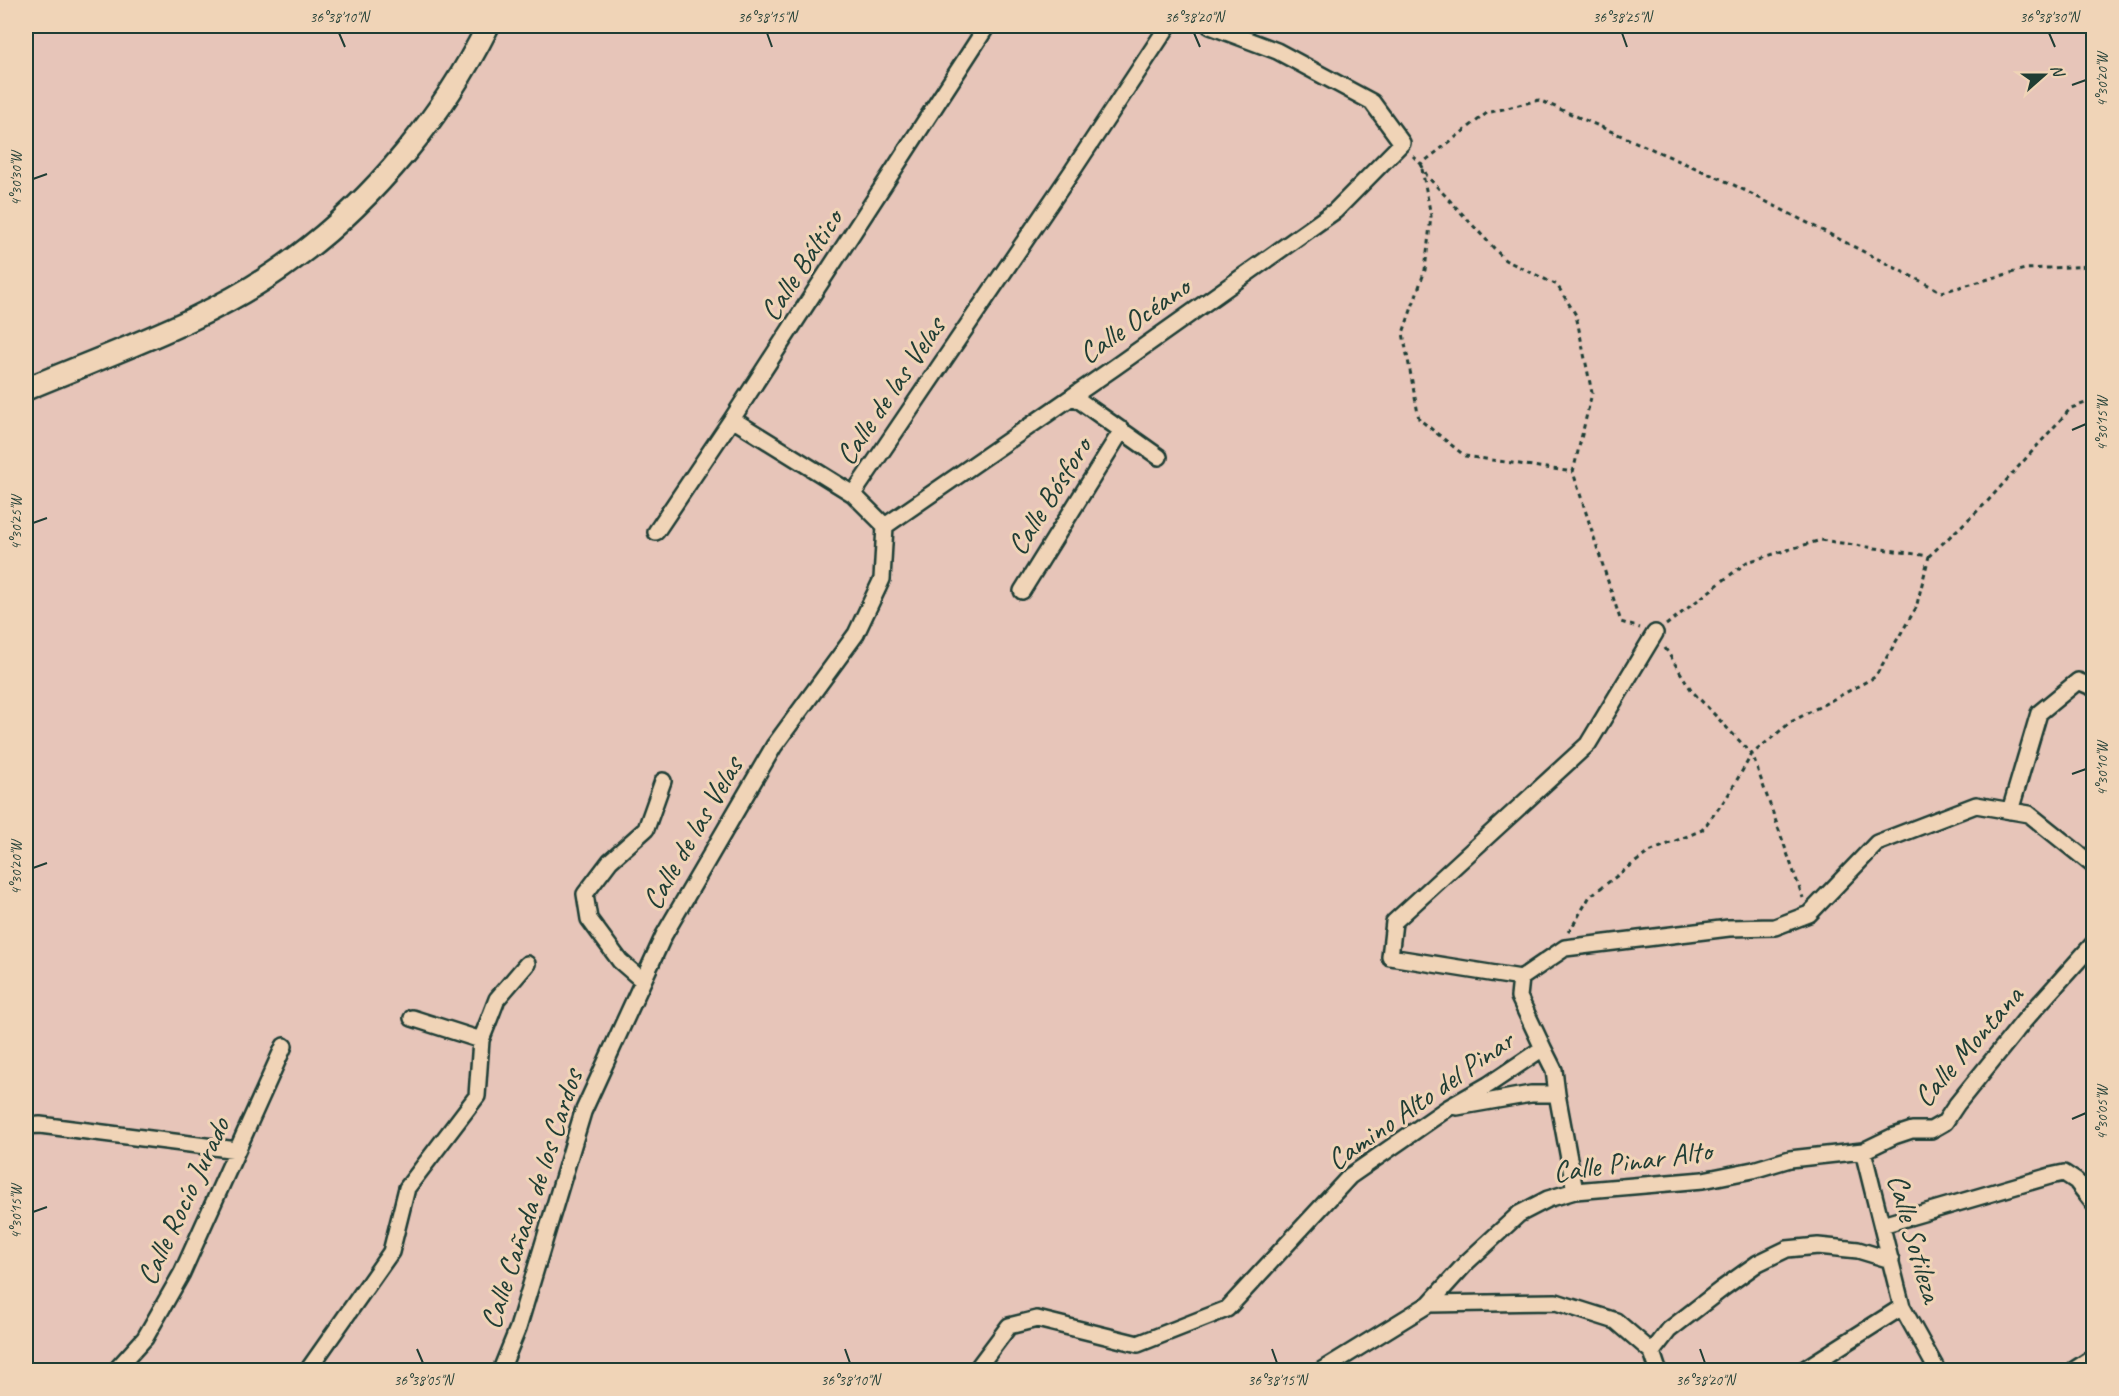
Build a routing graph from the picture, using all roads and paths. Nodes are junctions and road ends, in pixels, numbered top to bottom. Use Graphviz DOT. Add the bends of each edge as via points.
graph roads {
  1 [pos="488,26"];
  2 [pos="987,26"];
  3 [pos="1168,26"];
  4 [pos="1210,26"];
  5 [pos="1402,143"];
  6 [pos="1420,164"];
  7 [pos="2094,266"];
  8 [pos="26,389"];
  9 [pos="1073,396"];
  10 [pos="2094,399"];
  11 [pos="732,419"];
  12 [pos="1122,430"];
  13 [pos="1160,457"];
  14 [pos="1573,472"];
  15 [pos="853,494"];
  16 [pos="885,526"];
  17 [pos="656,532"];
  18 [pos="1929,556"];
  19 [pos="1022,591"];
  20 [pos="1655,633"];
  21 [pos="2094,688"];
  22 [pos="1752,754"];
  23 [pos="663,781"];
  24 [pos="2010,811"];
  25 [pos="2094,866"];
  26 [pos="1809,914"];
  27 [pos="1565,934"];
  28 [pos="2094,943"];
  29 [pos="527,964"];
  30 [pos="1521,978"];
  31 [pos="643,981"];
  32 [pos="412,1018"];
  33 [pos="482,1040"];
  34 [pos="284,1046"];
  35 [pos="1543,1048"];
  36 [pos="1557,1094"];
  37 [pos="1448,1108"];
  38 [pos="26,1126"];
  39 [pos="237,1150"];
  40 [pos="1863,1151"];
  41 [pos="1575,1191"];
  42 [pos="2094,1204"];
  43 [pos="1882,1226"];
  44 [pos="1891,1260"];
  45 [pos="1430,1304"];
  46 [pos="1902,1307"];
  47 [pos="1652,1352"];
  48 [pos="2094,1357"];
  49 [pos="116,1371"];
  50 [pos="308,1371"];
  51 [pos="501,1371"];
  52 [pos="976,1371"];
  53 [pos="1322,1371"];
  54 [pos="1658,1371"];
  55 [pos="1803,1371"];
  56 [pos="1937,1371"];
  57 [pos="2074,1371"];
  1 -- 8 [label="main road" via="471,59 413,143 347,215 295,259 189,320"];
  2 -- 11 [label="street, Calle Báltico"];
  3 -- 15 [label="street, Calle de las Velas"];
  4 -- 5 [label="street" via="1277,51 1372,102"];
  5 -- 6 [label="path"];
  5 -- 9 [label="street, Calle Océano" via="1335,211"];
  6 -- 7 [label="path" via="1487,113 1539,100 1730,183 1942,292 2025,269"];
  6 -- 14 [label="path" via="1505,260 1557,285 1576,315 1592,393"];
  6 -- 14 [label="path" via="1431,216 1425,270 1403,333 1419,419 1465,456"];
  9 -- 12 [label="street"];
  9 -- 16 [label="street, Calle Océano"];
  10 -- 18 [label="path" via="2071,408 1986,503"];
  11 -- 15 [label="street"];
  11 -- 17 [label="street, Calle Báltico"];
  12 -- 13 [label="street"];
  12 -- 19 [label="street, Calle Bósforo"];
  14 -- 20 [label="path" via="1621,622"];
  15 -- 16 [label="street, Calle de las Velas"];
  16 -- 31 [label="street, Calle de las Velas" via="882,579 856,634 774,746 664,935"];
  18 -- 20 [label="path" via="1821,540 1748,562"];
  18 -- 22 [label="path" via="1916,608 1875,677 1791,722"];
  20 -- 22 [label="path" via="1692,691"];
  20 -- 30 [label="street" via="1588,744 1394,922 1390,957"];
  21 -- 24 [label="street" via="2078,681 2039,713"];
  22 -- 26 [label="path"];
  22 -- 27 [label="path" via="1702,830 1649,852 1590,896"];
  23 -- 31 [label="street" via="646,829 610,861 585,894 589,918 620,961"];
  24 -- 25 [label="street" via="2029,814"];
  24 -- 26 [label="street" via="1976,806 1877,843"];
  26 -- 30 [label="street" via="1775,927 1729,928 1565,948"];
  28 -- 40 [label="street, Calle Montana" via="2024,1021 1945,1122 1931,1130 1894,1136"];
  29 -- 33 [label="street" via="497,999"];
  30 -- 35 [label="street, Camino Alto del Pinar" via="1519,997"];
  31 -- 51 [label="street, Calle Cañada de los Cardos" via="583,1112 518,1328"];
  32 -- 33 [label="street"];
  33 -- 50 [label="street" via="477,1096 407,1188 391,1252"];
  34 -- 39 [label="street, Calle Rocío Jurado"];
  35 -- 36 [label="street" via="1554,1070"];
  35 -- 37 [label="street, Camino Alto del Pinar"];
  36 -- 37 [label="street" via="1532,1094"];
  36 -- 41 [label="street"];
  37 -- 52 [label="street, Camino Alto del Pinar" via="1350,1176 1227,1309 1138,1344 1037,1319 1009,1326"];
  38 -- 39 [label="street"];
  39 -- 49 [label="street, Calle Rocío Jurado" via="182,1273 145,1338"];
  40 -- 41 [label="street, Calle Pinar Alto" via="1790,1159 1703,1180"];
  40 -- 43 [label="street, Calle Sotileza"];
  41 -- 45 [label="street, Calle Pinar Alto" via="1519,1214 1467,1262"];
  42 -- 43 [label="street" via="2076,1181 2064,1173"];
  43 -- 44 [label="street, Calle Sotileza"];
  44 -- 46 [label="street, Calle Sotileza"];
  44 -- 47 [label="street" via="1858,1250 1818,1246 1788,1249 1758,1263 1723,1288 1669,1330"];
  45 -- 47 [label="street" via="1556,1302 1616,1321"];
  45 -- 53 [label="street, Calle Pinar Alto"];
  46 -- 55 [label="street"];
  46 -- 56 [label="street, Calle Sotileza"];
  47 -- 54 [label="street"];
  48 -- 57 [label="street"];
}
